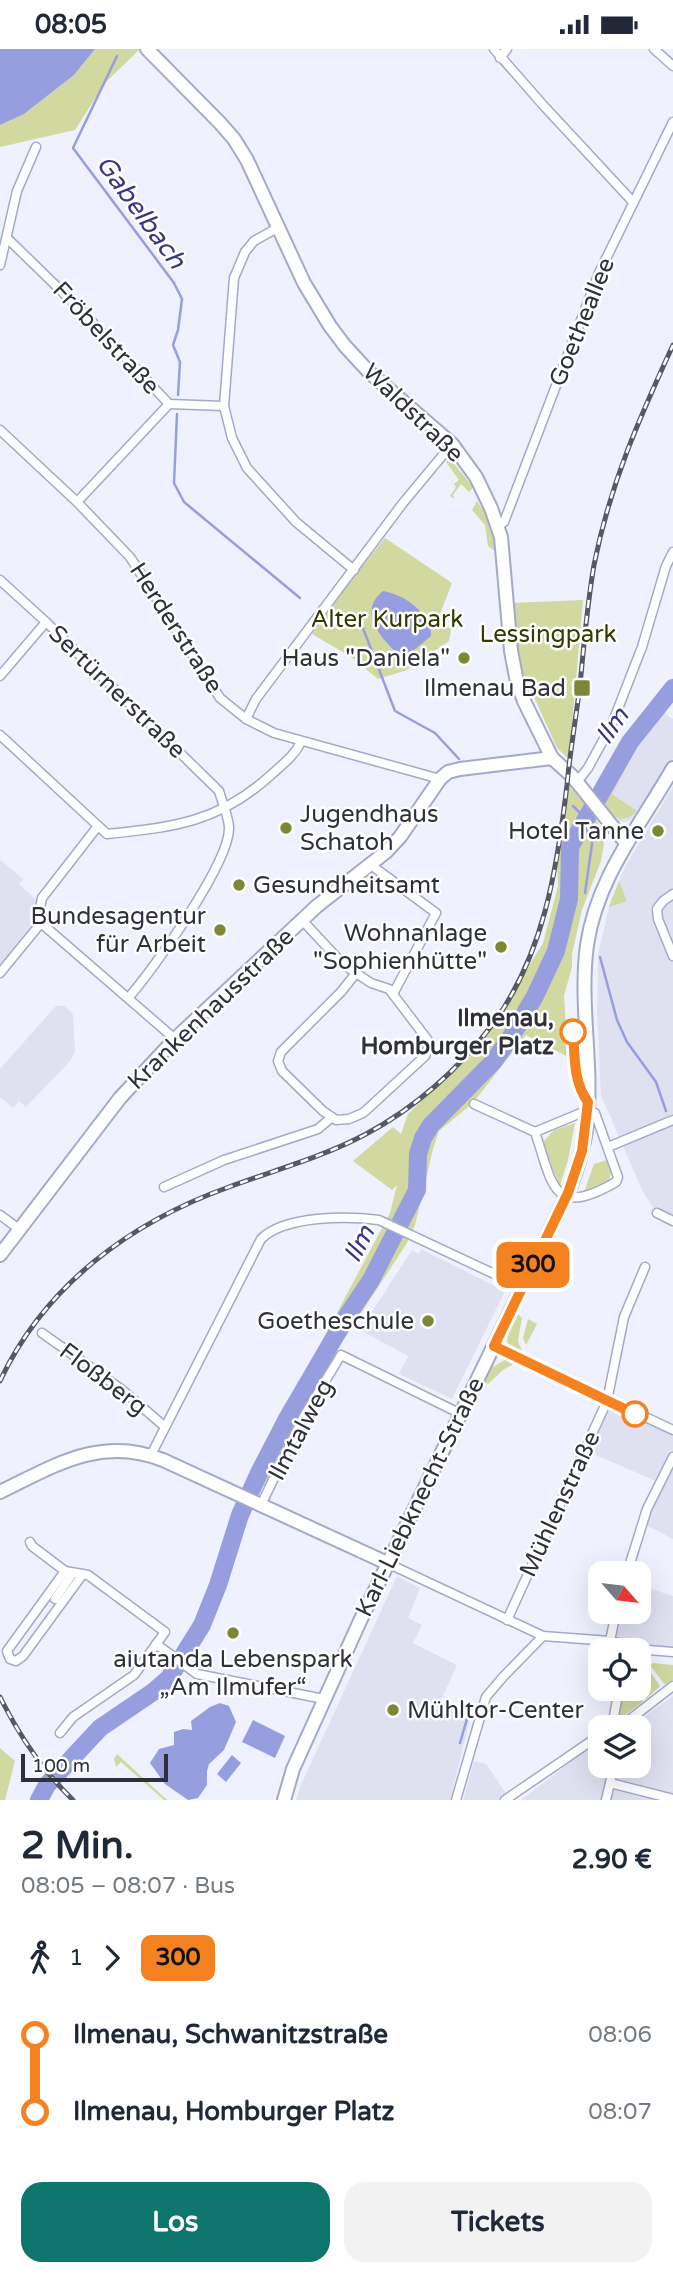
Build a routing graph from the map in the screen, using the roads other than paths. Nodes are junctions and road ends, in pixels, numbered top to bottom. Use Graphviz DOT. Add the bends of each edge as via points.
graph roads {
  1 [pos="147,49"];
  2 [pos="495,49"];
  3 [pos="507,49"];
  4 [pos="654,49"];
  5 [pos="500,58"];
  6 [pos="673,66"];
  7 [pos="673,122"];
  8 [pos="36,147"];
  9 [pos="633,202"];
  10 [pos="279,227"];
  11 [pos="7,238"];
  12 [pos="0,265"];
  13 [pos="169,404"];
  14 [pos="224,406"];
  15 [pos="0,430"];
  16 [pos="452,444"];
  17 [pos="77,502"];
  18 [pos="499,526"];
  19 [pos="673,552"];
  20 [pos="354,570"];
  21 [pos="0,580"];
  22 [pos="46,622"];
  23 [pos="0,676"];
  24 [pos="246,719"];
  25 [pos="0,734"];
  26 [pos="301,742"];
  27 [pos="552,758"];
  28 [pos="673,769"];
  29 [pos="439,779"];
  30 [pos="577,782"];
  31 [pos="225,810"];
  32 [pos="98,827"];
  33 [pos="626,843"];
  34 [pos="370,865"];
  35 [pos="673,894"];
  36 [pos="302,920"];
  37 [pos="41,923"];
  38 [pos="673,956"];
  39 [pos="0,972"];
  40 [pos="356,973"];
  41 [pos="393,994"];
  42 [pos="129,997"];
  43 [pos="175,1039"];
  44 [pos="474,1104"];
  45 [pos="588,1110"];
  46 [pos="332,1117"];
  47 [pos="673,1120"];
  48 [pos="535,1132"];
  49 [pos="608,1147"];
  50 [pos="164,1187"];
  51 [pos="566,1198"];
  52 [pos="657,1213"];
  53 [pos="0,1215"];
  54 [pos="673,1221"];
  55 [pos="19,1229"];
  56 [pos="0,1255"];
  57 [pos="645,1267"];
  58 [pos="518,1285"];
  59 [pos="42,1333"];
  60 [pos="494,1346"];
  61 [pos="607,1401"];
  62 [pos="461,1414"];
  63 [pos="164,1426"];
  64 [pos="673,1430"];
  65 [pos="150,1455"];
  66 [pos="673,1457"];
  67 [pos="0,1492"];
  68 [pos="253,1501"];
  69 [pos="30,1542"];
  70 [pos="630,1561"];
  71 [pos="387,1563"];
  72 [pos="69,1572"];
  73 [pos="83,1574"];
  74 [pos="55,1599"];
  75 [pos="507,1620"];
  76 [pos="543,1636"];
  77 [pos="588,1639"];
  78 [pos="156,1644"];
  79 [pos="651,1650"];
  80 [pos="673,1651"];
  81 [pos="673,1686"];
  82 [pos="324,1699"];
  83 [pos="636,1715"];
  84 [pos="60,1733"];
  85 [pos="588,1743"];
  86 [pos="611,1778"];
  87 [pos="610,1783"];
  88 [pos="673,1799"];
  89 [pos="284,1800"];
  90 [pos="456,1800"];
  91 [pos="506,1800"];
  92 [pos="606,1800"];
  1 -- 10 [label="street, Waldstraße" via="234,139"];
  2 -- 5 [label="street"];
  3 -- 5 [label="street"];
  4 -- 6 [label="street"];
  5 -- 9 [label="street"];
  7 -- 9 [label="street, Goetheallee"];
  8 -- 11 [label="street" via="16,191"];
  9 -- 18 [label="street, Goetheallee"];
  10 -- 14 [label="street" via="254,241 234,278"];
  10 -- 16 [label="street, Waldstraße" via="317,306 345,345 369,372"];
  11 -- 12 [label="street"];
  11 -- 13 [label="street, Fröbelstraße"];
  13 -- 14 [label="street"];
  13 -- 17 [label="street, Fröbelstraße"];
  14 -- 20 [label="street" via="232,438 247,468 296,522"];
  15 -- 17 [label="street, Herderstraße"];
  16 -- 18 [label="street, Waldstraße" via="481,486"];
  16 -- 20 [label="street"];
  17 -- 24 [label="street, Herderstraße" via="130,557 220,698"];
  18 -- 27 [label="street, Waldstraße" via="513,667"];
  19 -- 30 [label="street" via="612,724"];
  20 -- 24 [label="street" via="256,699"];
  21 -- 22 [label="street, Sertürnerstraße"];
  22 -- 23 [label="street"];
  22 -- 31 [label="street, Sertürnerstraße" via="219,791"];
  24 -- 26 [label="street, Herderstraße"];
  25 -- 32 [label="street"];
  26 -- 29 [label="street, Herderstraße"];
  26 -- 31 [label="street" via="266,780"];
  27 -- 29 [label="street" via="460,769"];
  27 -- 30 [label="street, Waldstraße"];
  28 -- 33 [label="street, Karl-Liebknecht-Straße"];
  29 -- 34 [label="street, Krankenhausstraße" via="400,837"];
  30 -- 33 [label="street, Waldstraße"];
  31 -- 32 [label="street" via="169,828 107,834"];
  31 -- 42 [label="street" via="229,829 215,866 169,945"];
  32 -- 37 [label="street" via="42,898"];
  33 -- 45 [label="street, Karl-Liebknecht-Straße" via="603,889 588,942 584,992"];
  34 -- 36 [label="street, Krankenhausstraße"];
  34 -- 41 [label="street" via="436,913"];
  35 -- 38 [label="street" via="657,909"];
  36 -- 40 [label="street"];
  36 -- 43 [label="street, Krankenhausstraße"];
  37 -- 39 [label="street"];
  37 -- 42 [label="street"];
  40 -- 41 [label="street"];
  40 -- 46 [label="street" via="281,1052 278,1061 287,1076"];
  41 -- 46 [label="street" via="428,1038 429,1050 363,1112 349,1119"];
  42 -- 43 [label="street"];
  43 -- 55 [label="street, Krankenhausstraße" via="120,1098"];
  44 -- 48 [label="street"];
  45 -- 48 [label="street"];
  45 -- 49 [label="street" via="597,1115"];
  45 -- 51 [label="street, Karl-Liebknecht-Straße" via="582,1151"];
  46 -- 50 [label="street" via="318,1129 224,1160"];
  47 -- 49 [label="street"];
  48 -- 51 [label="street" via="554,1187"];
  49 -- 51 [label="street" via="616,1182 580,1199"];
  51 -- 58 [label="street, Karl-Liebknecht-Straße"];
  52 -- 54 [label="street"];
  53 -- 55 [label="street"];
  55 -- 56 [label="street, Krankenhausstraße"];
  57 -- 61 [label="street, Mühlenstraße" via="624,1317"];
  58 -- 60 [label="street, Karl-Liebknecht-Straße"];
  58 -- 63 [label="street" via="385,1222 355,1217 308,1220 270,1231"];
  59 -- 63 [label="street, Floßberg"];
  60 -- 61 [label="street"];
  60 -- 62 [label="street, Karl-Liebknecht-Straße"];
  61 -- 64 [label="street"];
  61 -- 75 [label="street, Mühlenstraße"];
  62 -- 68 [label="street, Ilmtalweg" via="341,1355"];
  62 -- 71 [label="street, Karl-Liebknecht-Straße"];
  63 -- 65 [label="street"];
  65 -- 67 [label="street" via="85,1453"];
  65 -- 68 [label="street"];
  66 -- 70 [label="street" via="647,1509"];
  68 -- 71 [label="street"];
  69 -- 72 [label="street"];
  71 -- 75 [label="street"];
  71 -- 82 [label="street, Karl-Liebknecht-Straße"];
  72 -- 73 [label="street"];
  72 -- 73 [label="street" via="7,1651 10,1659 23,1656"];
  72 -- 74 [label="street"];
  73 -- 78 [label="street" via="165,1632"];
  75 -- 76 [label="street"];
  76 -- 77 [label="street"];
  76 -- 90 [label="street" via="486,1697"];
  78 -- 82 [label="street" via="197,1674"];
  78 -- 84 [label="street" via="134,1675 73,1717"];
  79 -- 80 [label="street"];
  81 -- 83 [label="street"];
  82 -- 89 [label="street, Karl-Liebknecht-Straße"];
  85 -- 91 [label="street"];
  86 -- 87 [label="street"];
  87 -- 88 [label="street"];
  87 -- 92 [label="street"];
}
